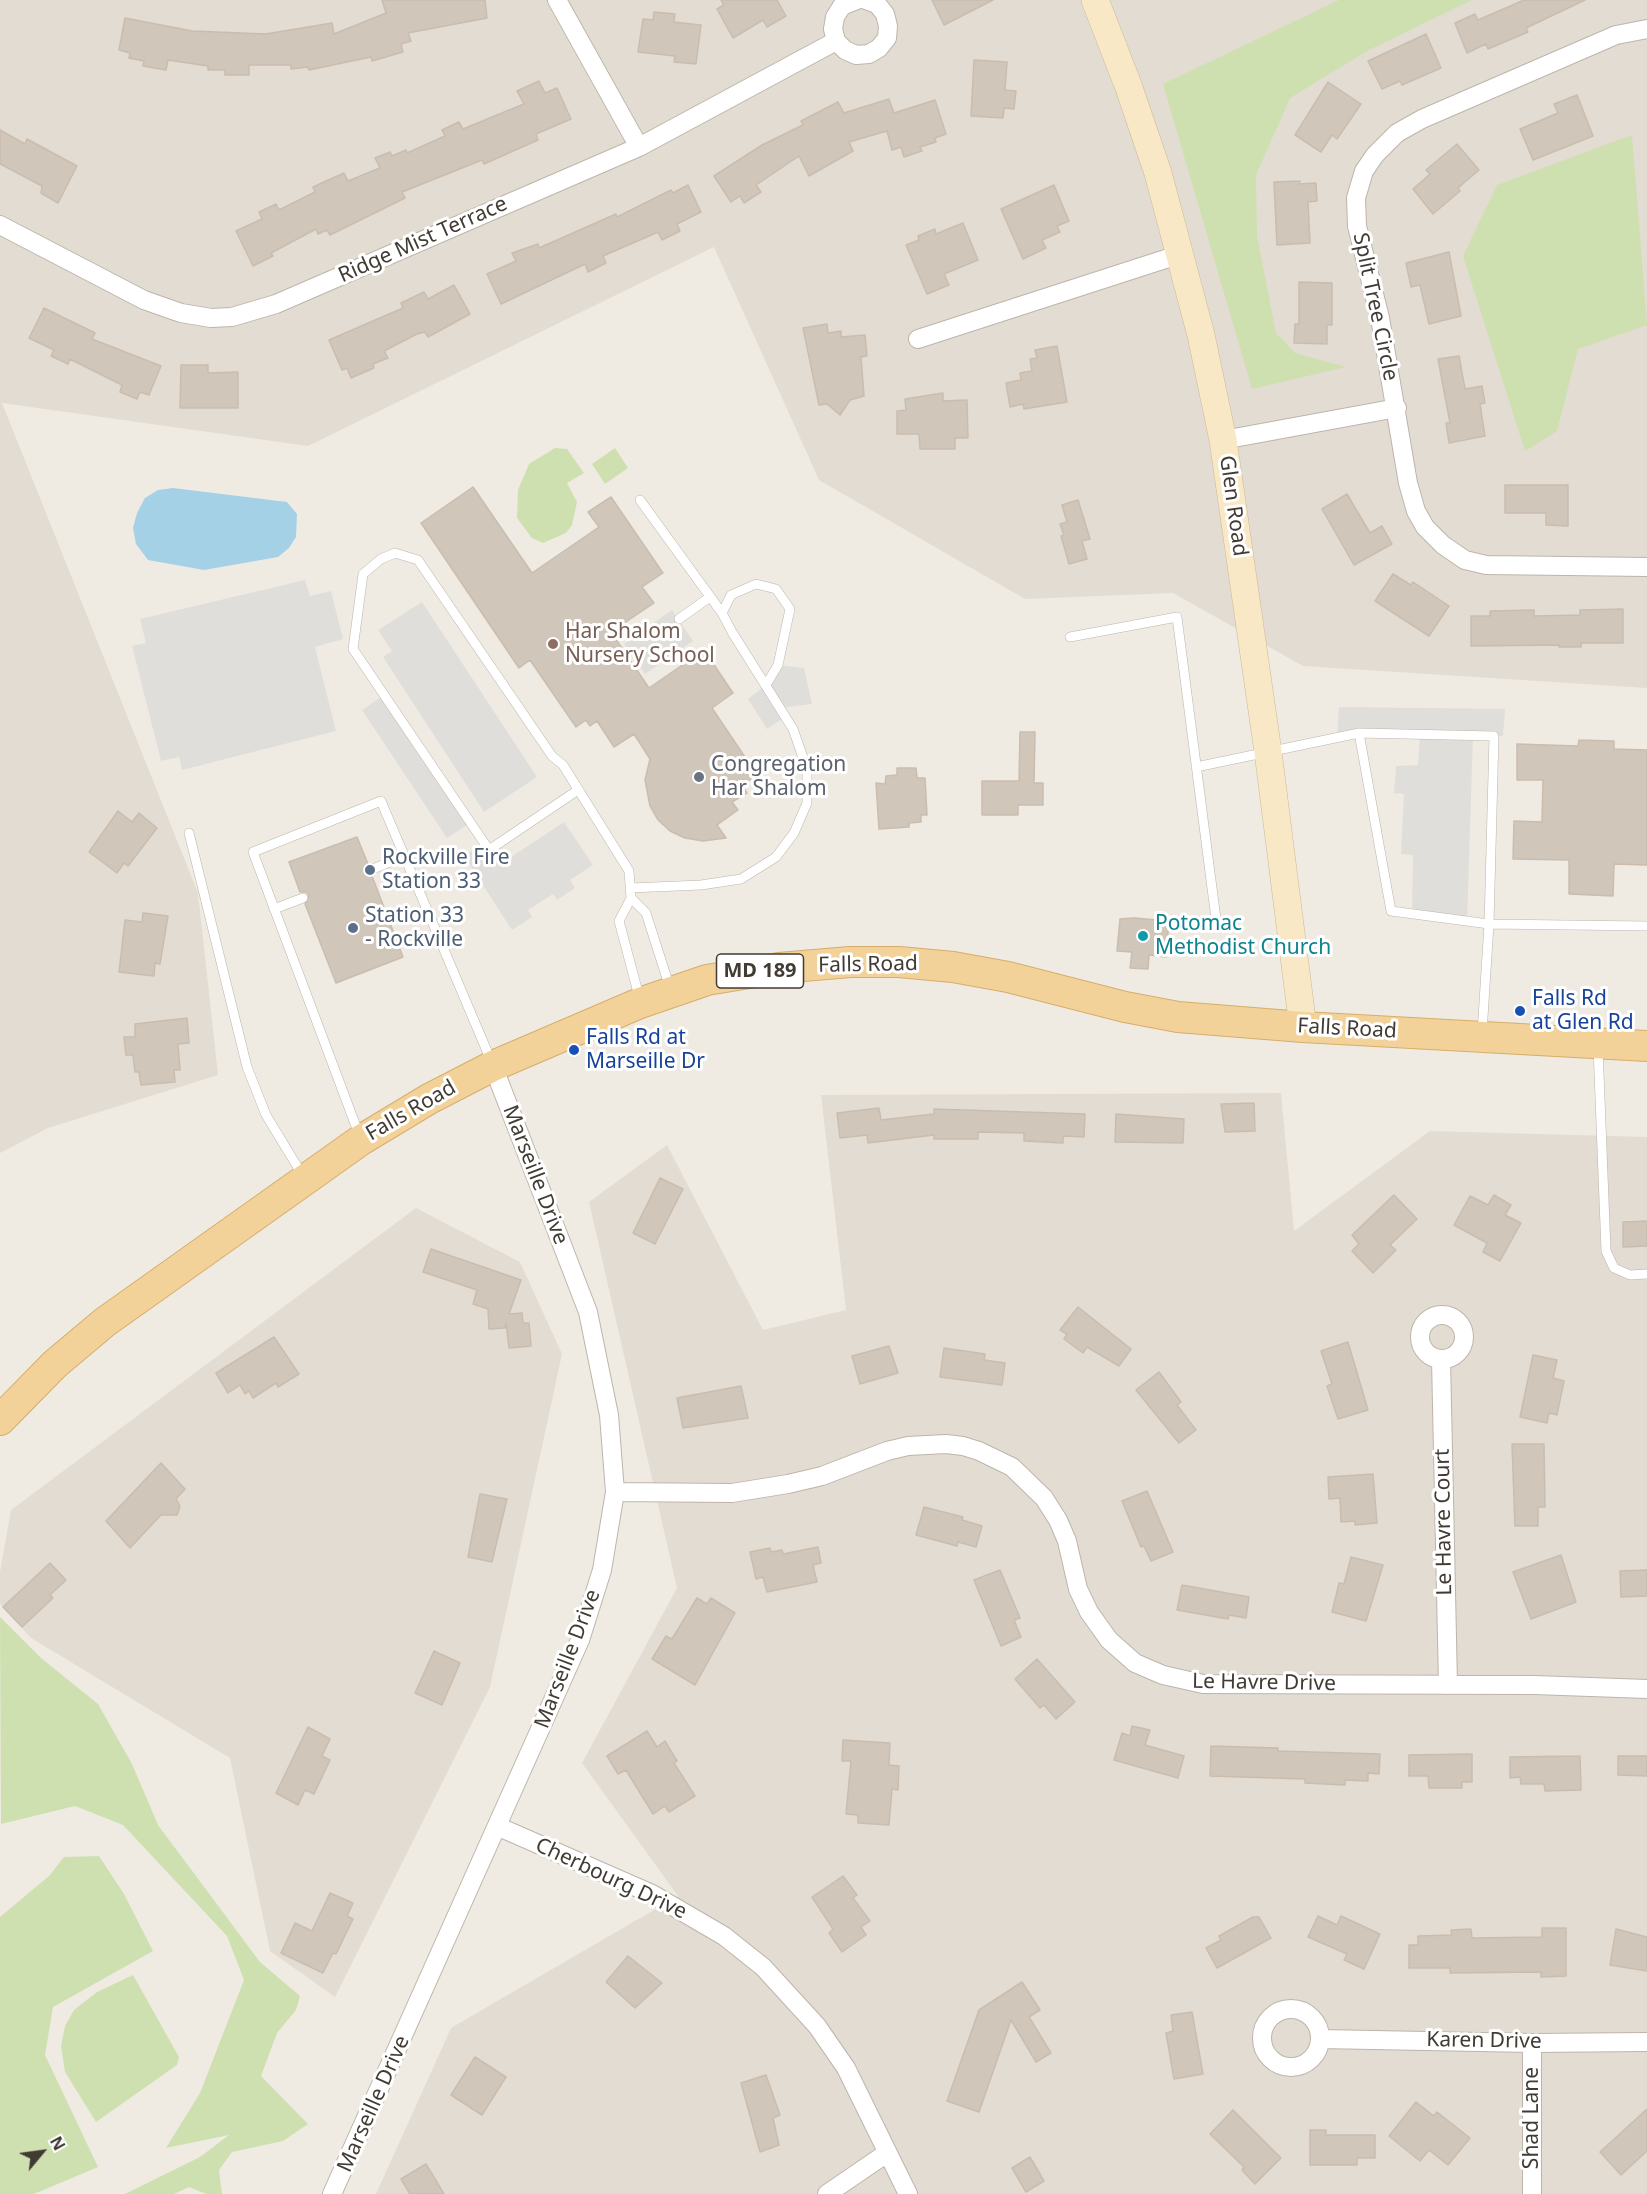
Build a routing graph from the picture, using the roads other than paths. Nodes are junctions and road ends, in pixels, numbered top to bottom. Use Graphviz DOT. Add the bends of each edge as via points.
graph roads {
  1 [pos="557,0"];
  2 [pos="857,0"];
  3 [pos="866,0"];
  4 [pos="1095,0"];
  5 [pos="1647,29"];
  6 [pos="836,41"];
  7 [pos="639,147"];
  8 [pos="0,225"];
  9 [pos="1181,254"];
  10 [pos="918,339"];
  11 [pos="1396,408"];
  12 [pos="1223,440"];
  13 [pos="640,500"];
  14 [pos="1647,567"];
  15 [pos="710,597"];
  16 [pos="722,613"];
  17 [pos="679,619"];
  18 [pos="1070,637"];
  19 [pos="766,685"];
  20 [pos="1359,733"];
  21 [pos="1268,752"];
  22 [pos="1197,767"];
  23 [pos="578,790"];
  24 [pos="189,833"];
  25 [pos="403,857"];
  26 [pos="370,870"];
  27 [pos="631,893"];
  28 [pos="303,898"];
  29 [pos="274,909"];
  30 [pos="1216,919"];
  31 [pos="1489,924"];
  32 [pos="1647,926"];
  33 [pos="672,992"];
  34 [pos="640,1003"];
  35 [pos="1303,1027"];
  36 [pos="1482,1037"];
  37 [pos="1598,1045"];
  38 [pos="1647,1046"];
  39 [pos="493,1066"];
  40 [pos="361,1140"];
  41 [pos="304,1178"];
  42 [pos="1647,1275"];
  43 [pos="1441,1359"];
  44 [pos="0,1420"];
  45 [pos="615,1492"];
  46 [pos="1448,1685"];
  47 [pos="1647,1689"];
  48 [pos="499,1827"];
  49 [pos="1320,2039"];
  50 [pos="1647,2042"];
  51 [pos="1532,2043"];
  52 [pos="887,2153"];
  53 [pos="332,2194"];
  54 [pos="827,2194"];
  55 [pos="908,2194"];
  56 [pos="1532,2194"];
  1 -- 7 [label="street"];
  2 -- 6 [label="street" via="842,6 835,17 832,29"];
  3 -- 6 [label="street" via="877,4 885,14 886,38 879,48 856,55"];
  4 -- 9 [label="main road, Glen Road" via="1132,96"];
  5 -- 11 [label="street, Split Tree Circle" via="1616,35 1422,119 1397,133 1364,171 1356,198 1357,226 1380,318"];
  6 -- 7 [label="street, Ridge Mist Terrace"];
  7 -- 8 [label="street, Ridge Mist Terrace" via="276,304 232,317 181,313 144,300"];
  9 -- 10 [label="street"];
  9 -- 12 [label="main road, Glen Road"];
  11 -- 12 [label="street"];
  11 -- 14 [label="street, Split Tree Circle" via="1416,511 1443,545 1465,560 1509,567"];
  12 -- 21 [label="main road, Glen Road"];
  13 -- 15 [label="lane"];
  15 -- 16 [label="lane"];
  15 -- 17 [label="lane"];
  16 -- 19 [label="lane"];
  16 -- 19 [label="lane" via="730,596 756,584 776,589 790,609 778,665"];
  18 -- 22 [label="lane" via="1177,617"];
  19 -- 27 [label="lane" via="793,729 807,769 807,803 794,833 776,857 741,879"];
  20 -- 21 [label="lane"];
  20 -- 31 [label="lane" via="1391,911"];
  20 -- 31 [label="lane" via="1494,736"];
  21 -- 22 [label="lane"];
  21 -- 35 [label="main road, Glen Road"];
  22 -- 30 [label="lane"];
  23 -- 23 [label="lane" via="489,850 353,649 363,574 395,553 418,560"];
  23 -- 27 [label="lane" via="629,871"];
  24 -- 41 [label="lane" via="247,1067 266,1115"];
  25 -- 26 [label="lane"];
  25 -- 29 [label="lane" via="381,801 253,852"];
  25 -- 39 [label="lane"];
  27 -- 33 [label="lane" via="646,913"];
  27 -- 34 [label="lane" via="619,921"];
  28 -- 29 [label="lane"];
  29 -- 40 [label="lane"];
  31 -- 32 [label="lane"];
  31 -- 36 [label="lane"];
  33 -- 34 [label="main road, Falls Road / MD 189"];
  33 -- 35 [label="main road, Falls Road / MD 189" via="707,980 779,968 899,962 1008,977 1178,1017"];
  34 -- 39 [label="main road, Falls Road / MD 189"];
  35 -- 36 [label="main road, Falls Road / MD 189"];
  36 -- 37 [label="main road, Falls Road / MD 189"];
  37 -- 38 [label="main road, Falls Road / MD 189"];
  37 -- 42 [label="lane" via="1606,1251 1614,1268 1630,1275"];
  39 -- 40 [label="main road, Falls Road / MD 189"];
  39 -- 45 [label="street, Marseille Drive" via="588,1312 609,1415"];
  40 -- 41 [label="main road, Falls Road / MD 189"];
  41 -- 44 [label="main road, Falls Road / MD 189" via="105,1322 55,1364"];
  43 -- 46 [label="street, Le Havre Court"];
  45 -- 46 [label="street, Le Havre Drive" via="732,1493 822,1476 908,1446 963,1446 1012,1467 1044,1498 1067,1541 1078,1589 1089,1612 1108,1640 1149,1670 1203,1684"];
  45 -- 48 [label="street, Marseille Drive" via="602,1570 580,1640"];
  46 -- 47 [label="street, Le Havre Drive"];
  48 -- 52 [label="street, Cherbourg Drive" via="652,1894 724,1936 763,1967 817,2026 846,2068"];
  48 -- 53 [label="street, Marseille Drive"];
  49 -- 51 [label="street, Karen Drive"];
  50 -- 51 [label="street, Karen Drive"];
  51 -- 56 [label="street, Shad Lane"];
  52 -- 54 [label="street"];
  52 -- 55 [label="street, Cherbourg Drive"];
}
